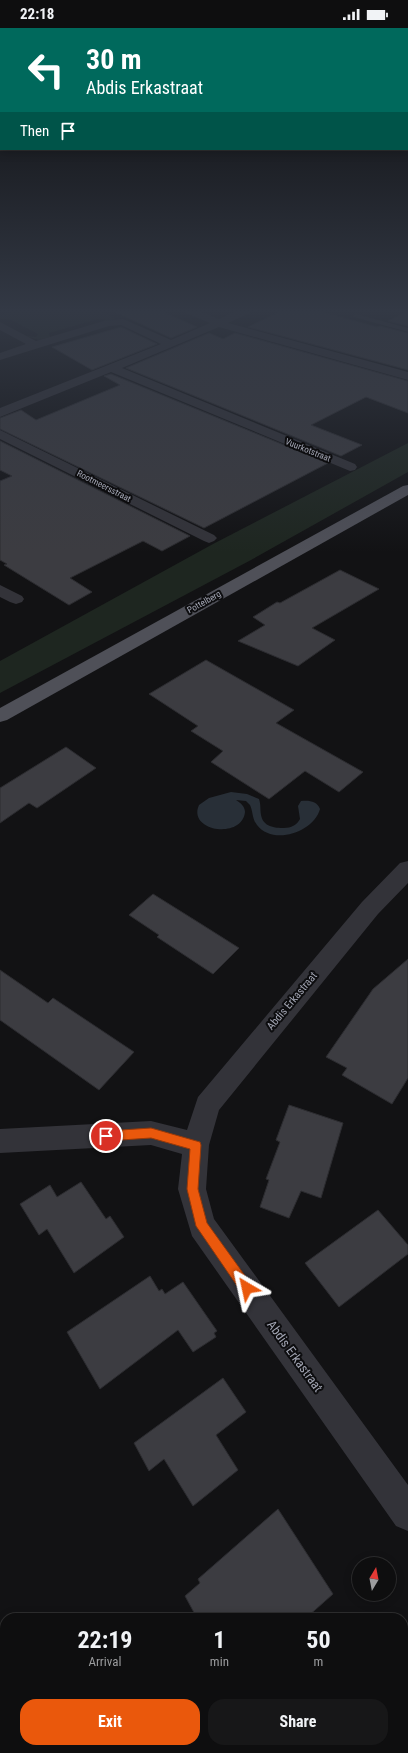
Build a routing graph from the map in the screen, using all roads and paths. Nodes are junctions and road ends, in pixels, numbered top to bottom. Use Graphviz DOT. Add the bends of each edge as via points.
graph roads {
  1 [pos="53,392"];
  2 [pos="168,392"];
  3 [pos="0,413"];
  4 [pos="0,434"];
  5 [pos="350,467"];
  6 [pos="408,490"];
  7 [pos="209,538"];
  8 [pos="0,590"];
  9 [pos="16,599"];
  10 [pos="0,716"];
  11 [pos="408,869"];
  12 [pos="0,1141"];
  13 [pos="196,1145"];
  14 [pos="408,1514"];
  1 -- 3 [label="street"];
  2 -- 5 [label="street, Vuurkotstraat"];
  4 -- 7 [label="street, Rootmeersstraat"];
  6 -- 10 [label="main road, Pottelberg"];
  8 -- 9 [label="street"];
  11 -- 13 [label="street, Abdis Erkastraat" via="370,908 207,1105"];
  12 -- 13 [label="street" via="151,1133"];
  13 -- 14 [label="street, Abdis Erkastraat" via="192,1189 202,1226"];
}
